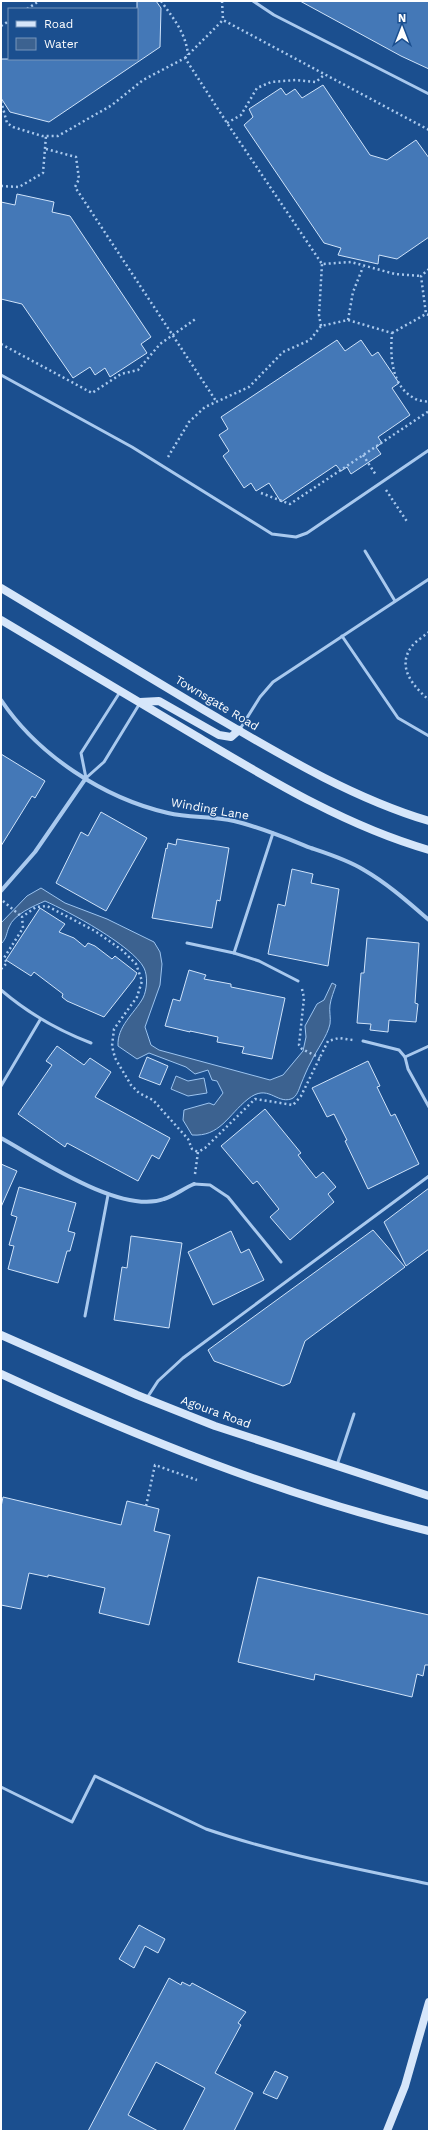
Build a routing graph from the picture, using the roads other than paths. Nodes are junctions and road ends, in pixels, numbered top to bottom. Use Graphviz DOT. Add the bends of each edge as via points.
graph roads {
  1 [pos="253,1"];
  2 [pos="429,94"];
  3 [pos="1,376"];
  4 [pos="429,450"];
  5 [pos="364,551"];
  6 [pos="429,579"];
  7 [pos="1,588"];
  8 [pos="395,601"];
  9 [pos="1,620"];
  10 [pos="342,636"];
  11 [pos="121,691"];
  12 [pos="1,700"];
  13 [pos="140,702"];
  14 [pos="239,730"];
  15 [pos="429,736"];
  16 [pos="86,778"];
  17 [pos="429,821"];
  18 [pos="273,833"];
  19 [pos="429,850"];
  20 [pos="1,891"];
  21 [pos="429,920"];
  22 [pos="187,944"];
  23 [pos="234,953"];
  24 [pos="298,981"];
  25 [pos="1,990"];
  26 [pos="40,1020"];
  27 [pos="363,1041"];
  28 [pos="91,1043"];
  29 [pos="429,1046"];
  30 [pos="405,1057"];
  31 [pos="1,1086"];
  32 [pos="429,1107"];
  33 [pos="1,1138"];
  34 [pos="429,1176"];
  35 [pos="194,1184"];
  36 [pos="108,1194"];
  37 [pos="282,1262"];
  38 [pos="85,1316"];
  39 [pos="1,1335"];
  40 [pos="1,1374"];
  41 [pos="146,1399"];
  42 [pos="354,1414"];
  43 [pos="336,1467"];
  44 [pos="429,1496"];
  45 [pos="429,1531"];
  46 [pos="1,1787"];
  47 [pos="429,1884"];
  48 [pos="429,2002"];
  49 [pos="387,2131"];
  1 -- 2 [label="lane" via="274,15"];
  3 -- 4 [label="lane" via="132,447 272,534 296,537 307,533"];
  5 -- 8 [label="lane"];
  6 -- 8 [label="lane"];
  7 -- 14 [label="street, Townsgate Road"];
  8 -- 10 [label="lane"];
  9 -- 11 [label="street"];
  10 -- 14 [label="lane" via="273,682"];
  10 -- 15 [label="lane" via="398,718"];
  11 -- 13 [label="street"];
  11 -- 16 [label="lane" via="81,753"];
  12 -- 16 [label="street, Winding Lane" via="30,735 59,761"];
  13 -- 14 [label="street" via="159,701 219,734 232,737"];
  13 -- 16 [label="lane" via="104,762"];
  13 -- 19 [label="street" via="267,778 318,805 370,829"];
  14 -- 17 [label="street, Townsgate Road" via="329,781"];
  16 -- 18 [label="street, Winding Lane" via="119,796 168,813 233,821"];
  16 -- 20 [label="street" via="35,852"];
  18 -- 21 [label="street, Winding Lane" via="363,869"];
  18 -- 23 [label="lane"];
  22 -- 23 [label="lane"];
  23 -- 24 [label="lane" via="259,961"];
  25 -- 26 [label="lane"];
  26 -- 28 [label="lane"];
  26 -- 31 [label="lane"];
  27 -- 30 [label="lane" via="398,1050"];
  29 -- 30 [label="lane"];
  30 -- 32 [label="lane" via="408,1069"];
  33 -- 36 [label="street" via="90,1187"];
  34 -- 41 [label="lane" via="183,1358 158,1381"];
  35 -- 36 [label="street" via="164,1199 148,1202"];
  35 -- 37 [label="lane" via="210,1185 228,1197"];
  36 -- 38 [label="lane"];
  39 -- 41 [label="street, Agoura Road"];
  40 -- 45 [label="street" via="104,1420 214,1464 350,1510"];
  41 -- 43 [label="street, Agoura Road" via="215,1426"];
  42 -- 43 [label="lane"];
  43 -- 44 [label="street, Agoura Road"];
  46 -- 47 [label="lane" via="72,1822 95,1776 222,1835 280,1851"];
  48 -- 49 [label="street" via="405,2086"];
}
